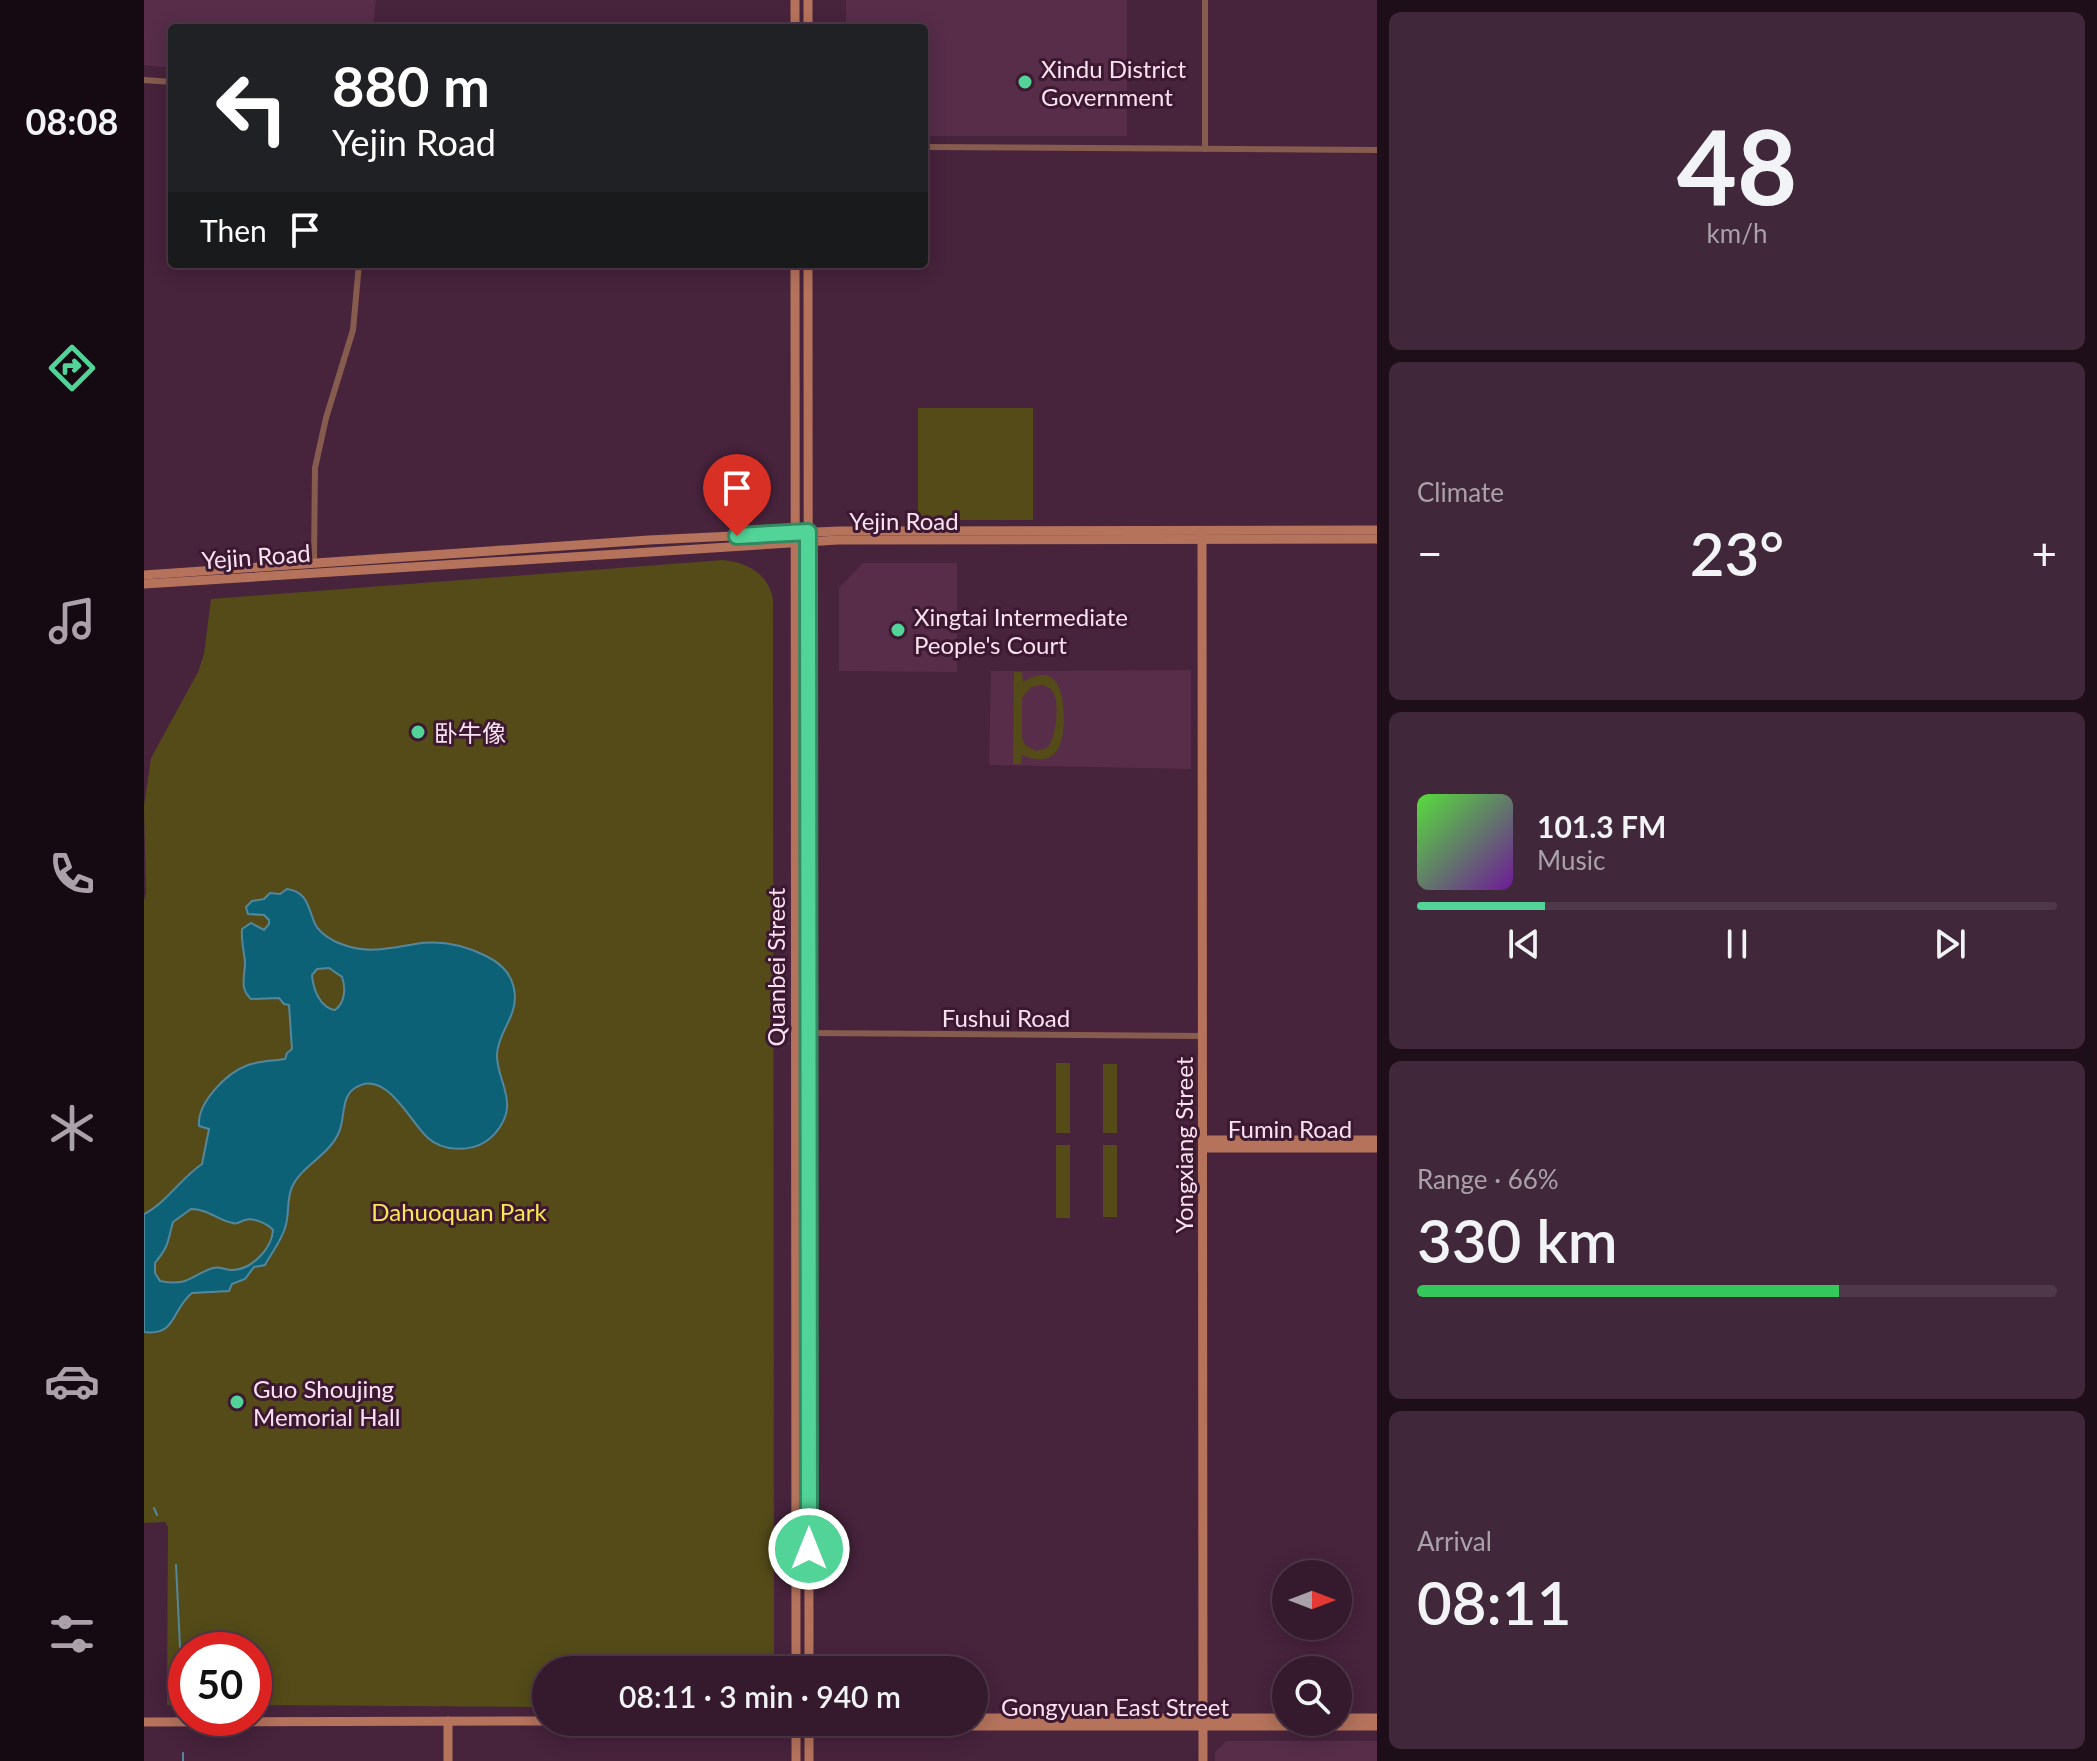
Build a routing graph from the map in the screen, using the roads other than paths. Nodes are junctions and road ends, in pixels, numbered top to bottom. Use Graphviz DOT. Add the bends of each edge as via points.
graph roads {
  1 [pos="795,0"];
  2 [pos="808,0"];
  3 [pos="1205,0"];
  4 [pos="795,24"];
  5 [pos="808,24"];
  6 [pos="144,80"];
  7 [pos="168,82"];
  8 [pos="928,147"];
  9 [pos="1205,149"];
  10 [pos="1377,150"];
  11 [pos="359,268"];
  12 [pos="795,268"];
  13 [pos="808,268"];
  14 [pos="1377,530"];
  15 [pos="1202,534"];
  16 [pos="795,537"];
  17 [pos="808,537"];
  18 [pos="1377,539"];
  19 [pos="314,563"];
  20 [pos="144,575"];
  21 [pos="144,584"];
  22 [pos="808,1033"];
  23 [pos="1203,1036"];
  24 [pos="1377,1140"];
  25 [pos="1203,1144"];
  26 [pos="1377,1148"];
  27 [pos="796,1656"];
  28 [pos="809,1656"];
  29 [pos="988,1718"];
  30 [pos="1352,1718"];
  31 [pos="1377,1718"];
  32 [pos="1272,1719"];
  33 [pos="448,1721"];
  34 [pos="532,1721"];
  35 [pos="144,1722"];
  36 [pos="1203,1722"];
  37 [pos="988,1723"];
  38 [pos="1377,1726"];
  39 [pos="796,1736"];
  40 [pos="809,1736"];
  41 [pos="448,1761"];
  42 [pos="796,1761"];
  43 [pos="809,1761"];
  44 [pos="1203,1761"];
  1 -- 4 [label="street"];
  2 -- 5 [label="street"];
  3 -- 9 [label="street"];
  6 -- 7 [label="street"];
  8 -- 9 [label="street"];
  9 -- 10 [label="street"];
  11 -- 19 [label="street" via="353,330 315,468"];
  12 -- 16 [label="street, Quanbei Street"];
  13 -- 17 [label="street, Quanbei Street"];
  14 -- 15 [label="street, Yejin Road"];
  15 -- 17 [label="street, Yejin Road"];
  15 -- 18 [label="street, Yejin Road"];
  15 -- 23 [label="street, Yongxiang Street"];
  16 -- 17 [label="street, Yejin Road"];
  16 -- 19 [label="street, Yejin Road"];
  16 -- 21 [label="street, Yejin Road"];
  16 -- 27 [label="street, Quanbei Street"];
  17 -- 22 [label="street, Quanbei Street"];
  19 -- 20 [label="street, Yejin Road"];
  22 -- 23 [label="street, Fushui Road"];
  22 -- 28 [label="street, Quanbei Street"];
  23 -- 25 [label="street, Yongxiang Street"];
  24 -- 25 [label="street, Fumin Road"];
  25 -- 26 [label="street, Fumin Road"];
  25 -- 36 [label="street, Yongxiang Street"];
  29 -- 36 [label="street, Gongyuan East Street"];
  30 -- 31 [label="street"];
  32 -- 36 [label="street, Gongyuan East Street"];
  33 -- 34 [label="street"];
  33 -- 35 [label="street"];
  33 -- 41 [label="street"];
  36 -- 37 [label="street, Gongyuan East Street"];
  36 -- 38 [label="street, Gongyuan East Street"];
  36 -- 44 [label="street, Yongxiang Street"];
  39 -- 42 [label="street"];
  40 -- 43 [label="street"];
}
